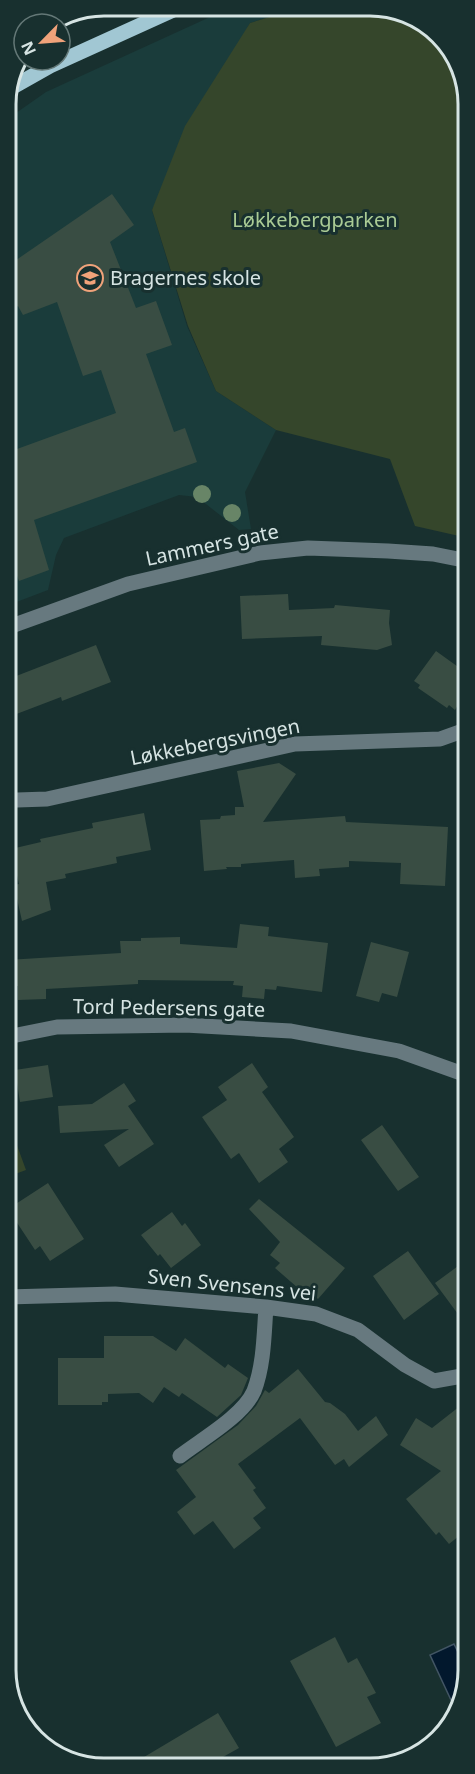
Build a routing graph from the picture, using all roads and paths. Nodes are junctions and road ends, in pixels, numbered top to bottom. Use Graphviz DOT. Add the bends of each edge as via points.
graph roads {
  1 [pos="158,17"];
  2 [pos="20,83"];
  3 [pos="458,559"];
  4 [pos="17,624"];
  5 [pos="458,733"];
  6 [pos="17,800"];
  7 [pos="16,1035"];
  8 [pos="458,1072"];
  9 [pos="16,1297"];
  10 [pos="266,1307"];
  11 [pos="458,1377"];
  12 [pos="180,1456"];
  1 -- 2 [label="main road"];
  3 -- 4 [label="street, Lammers gate" via="433,554 308,548 260,553 128,584"];
  5 -- 6 [label="street, Løkkebergsvingen" via="440,739 295,744 47,799"];
  7 -- 8 [label="street, Tord Pedersens gate" via="57,1028 173,1025 291,1032 399,1052"];
  9 -- 10 [label="street, Sven Svensens vei" via="115,1294"];
  10 -- 11 [label="street, Sven Svensens vei" via="316,1314 358,1330 434,1381"];
  10 -- 12 [label="street" via="260,1369 253,1392 228,1421"];
}
